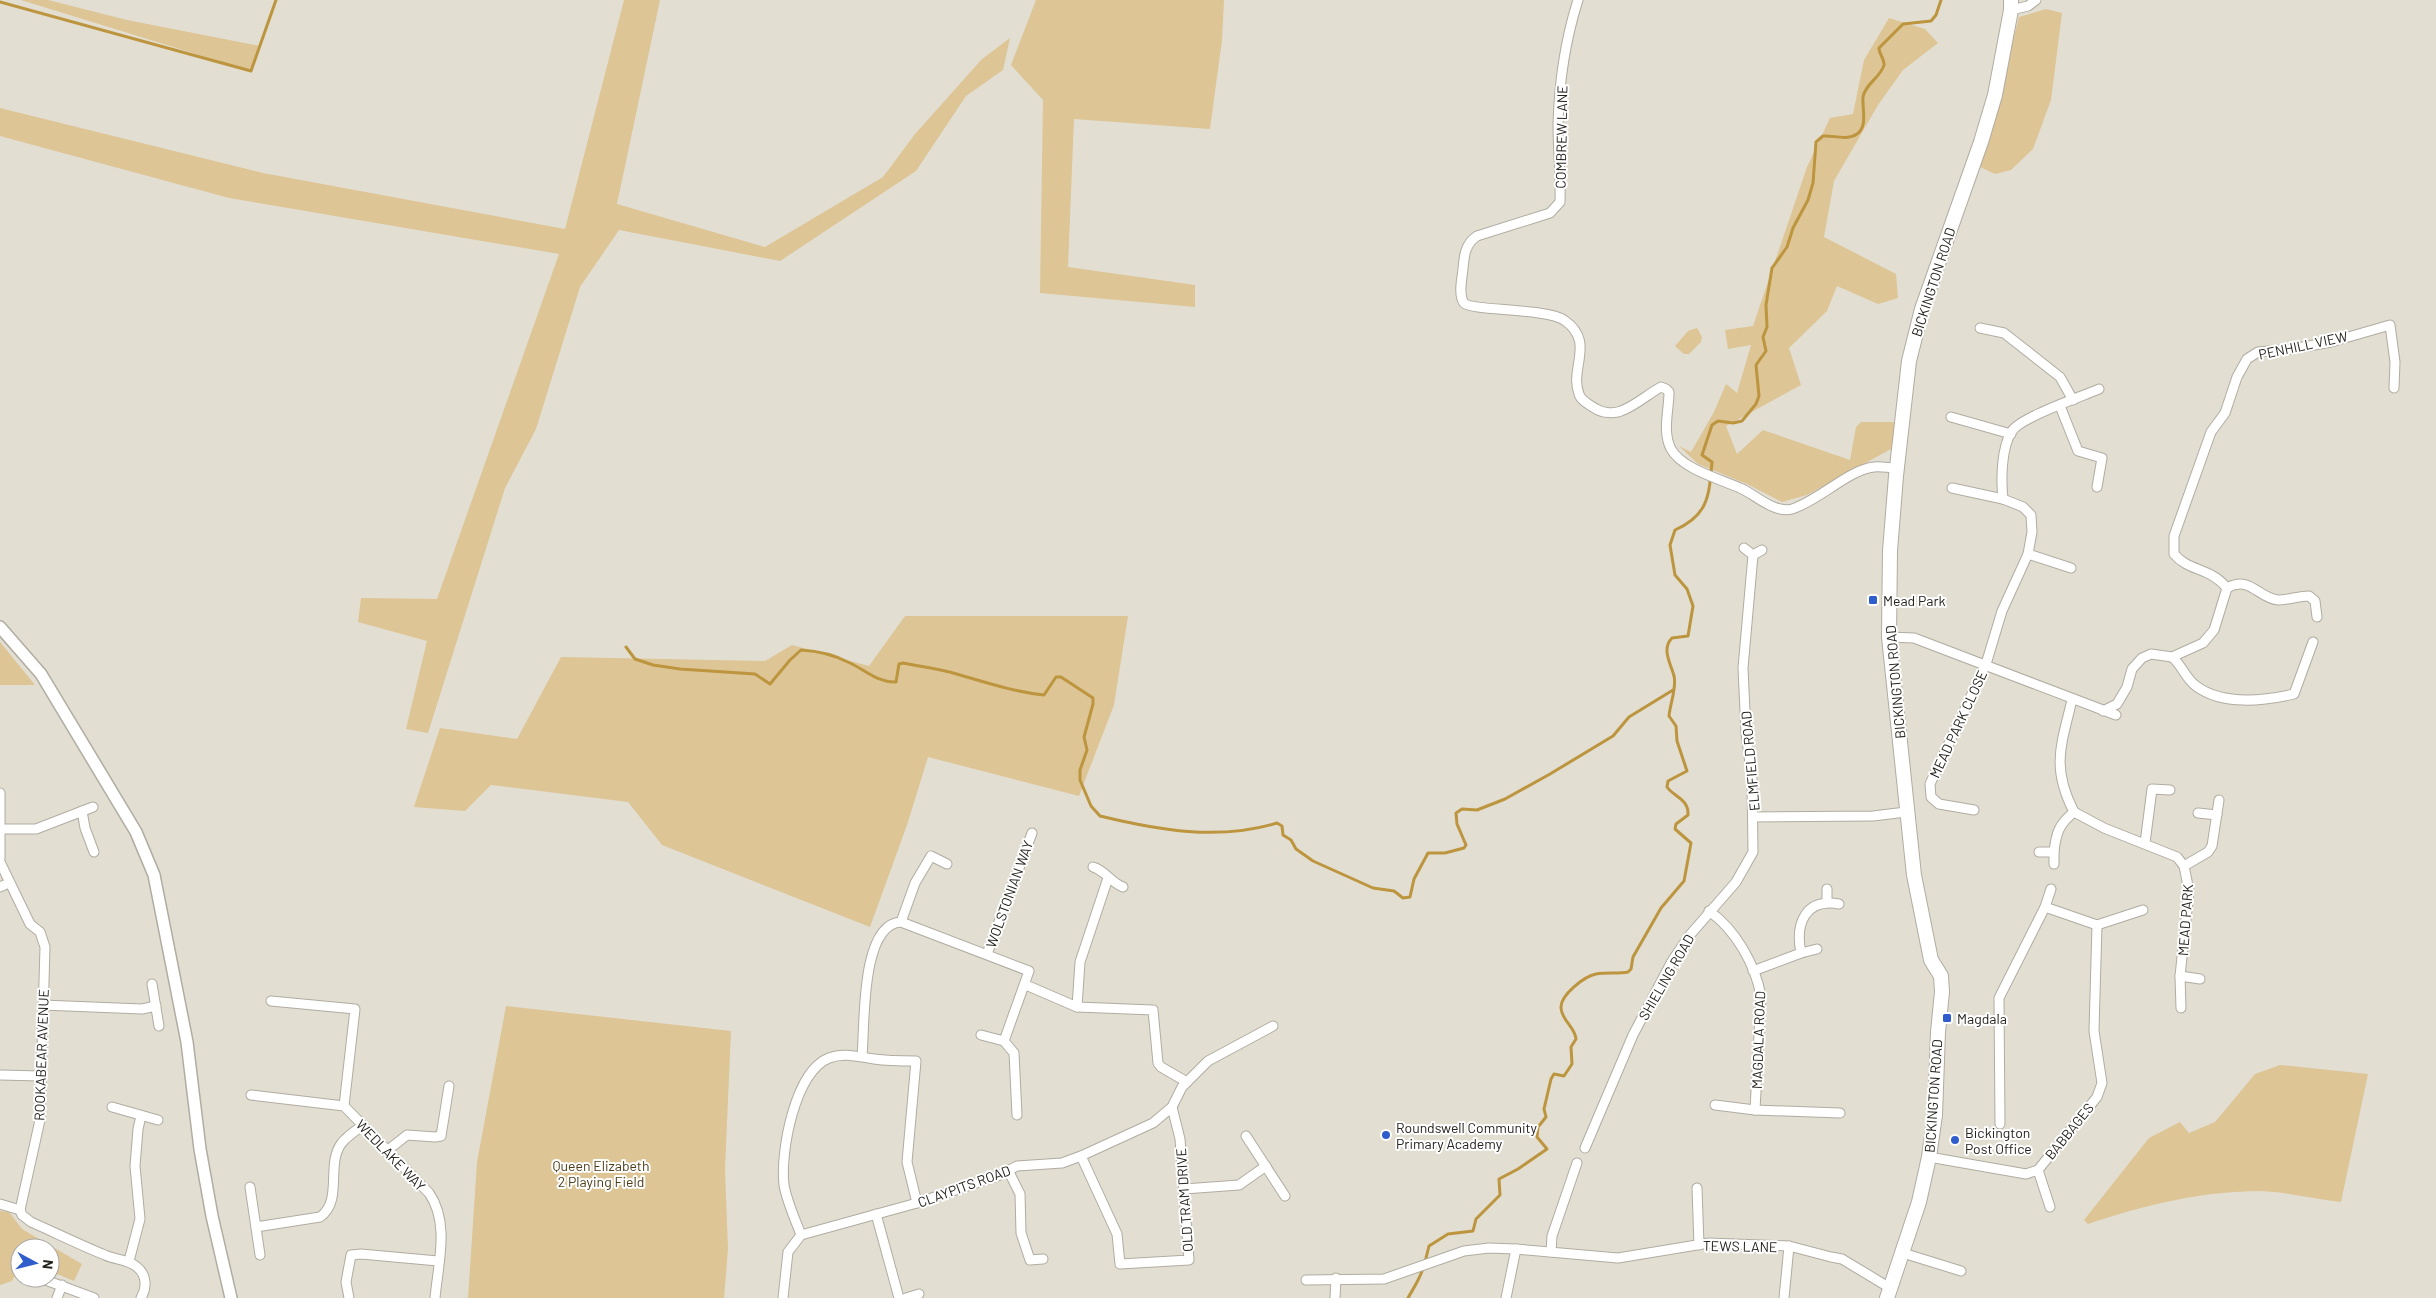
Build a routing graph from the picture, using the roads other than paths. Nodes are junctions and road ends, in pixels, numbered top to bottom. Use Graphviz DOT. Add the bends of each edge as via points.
graph roads {
  1 [pos="1578,0"];
  2 [pos="2036,0"];
  3 [pos="2011,5"];
  4 [pos="1980,328"];
  5 [pos="2394,388"];
  6 [pos="2099,389"];
  7 [pos="2073,400"];
  8 [pos="2060,406"];
  9 [pos="1952,417"];
  10 [pos="2011,434"];
  11 [pos="1896,468"];
  12 [pos="2097,487"];
  13 [pos="1952,488"];
  14 [pos="2003,499"];
  15 [pos="1744,548"];
  16 [pos="1762,550"];
  17 [pos="2028,554"];
  18 [pos="1753,555"];
  19 [pos="2071,568"];
  20 [pos="2228,588"];
  21 [pos="2317,617"];
  22 [pos="0,627"];
  23 [pos="1888,637"];
  24 [pos="2312,642"];
  25 [pos="2172,657"];
  26 [pos="1986,664"];
  27 [pos="2072,700"];
  28 [pos="2103,711"];
  29 [pos="2116,715"];
  30 [pos="2170,790"];
  31 [pos="0,793"];
  32 [pos="2219,800"];
  33 [pos="94,807"];
  34 [pos="1974,810"];
  35 [pos="82,811"];
  36 [pos="1906,812"];
  37 [pos="2074,812"];
  38 [pos="2198,813"];
  39 [pos="2217,815"];
  40 [pos="1753,817"];
  41 [pos="2,829"];
  42 [pos="1032,833"];
  43 [pos="2145,843"];
  44 [pos="94,852"];
  45 [pos="2039,852"];
  46 [pos="2054,852"];
  47 [pos="0,858"];
  48 [pos="0,862"];
  49 [pos="948,864"];
  50 [pos="2054,864"];
  51 [pos="2184,866"];
  52 [pos="1094,867"];
  53 [pos="1108,878"];
  54 [pos="9,883"];
  55 [pos="0,886"];
  56 [pos="1123,886"];
  57 [pos="1827,889"];
  58 [pos="2051,889"];
  59 [pos="1827,902"];
  60 [pos="1839,904"];
  61 [pos="2045,907"];
  62 [pos="2143,910"];
  63 [pos="1709,911"];
  64 [pos="901,922"];
  65 [pos="2097,925"];
  66 [pos="1817,949"];
  67 [pos="1801,953"];
  68 [pos="987,954"];
  69 [pos="1753,971"];
  70 [pos="2180,976"];
  71 [pos="2200,979"];
  72 [pos="152,984"];
  73 [pos="1026,985"];
  74 [pos="271,1000"];
  75 [pos="42,1005"];
  76 [pos="156,1006"];
  77 [pos="1077,1007"];
  78 [pos="2181,1008"];
  79 [pos="159,1026"];
  80 [pos="1273,1026"];
  81 [pos="981,1035"];
  82 [pos="1004,1042"];
  83 [pos="862,1056"];
  84 [pos="0,1075"];
  85 [pos="41,1076"];
  86 [pos="1188,1082"];
  87 [pos="449,1086"];
  88 [pos="251,1095"];
  89 [pos="1715,1105"];
  90 [pos="344,1106"];
  91 [pos="112,1107"];
  92 [pos="1172,1108"];
  93 [pos="1755,1110"];
  94 [pos="1840,1114"];
  95 [pos="1017,1115"];
  96 [pos="141,1116"];
  97 [pos="158,1120"];
  98 [pos="2000,1124"];
  99 [pos="362,1126"];
  100 [pos="1246,1136"];
  101 [pos="1585,1148"];
  102 [pos="388,1150"];
  103 [pos="1081,1156"];
  104 [pos="1929,1158"];
  105 [pos="1577,1163"];
  106 [pos="1266,1166"];
  107 [pos="1008,1170"];
  108 [pos="2038,1170"];
  109 [pos="250,1187"];
  110 [pos="1697,1188"];
  111 [pos="1184,1189"];
  112 [pos="1285,1196"];
  113 [pos="917,1203"];
  114 [pos="0,1204"];
  115 [pos="2050,1207"];
  116 [pos="20,1210"];
  117 [pos="876,1214"];
  118 [pos="256,1227"];
  119 [pos="801,1235"];
  120 [pos="1699,1245"];
  121 [pos="1789,1246"];
  122 [pos="1516,1249"];
  123 [pos="1551,1252"];
  124 [pos="1902,1252"];
  125 [pos="260,1255"];
  126 [pos="1043,1259"];
  127 [pos="128,1261"];
  128 [pos="438,1261"];
  129 [pos="1961,1271"];
  130 [pos="1336,1278"];
  131 [pos="1306,1280"];
  132 [pos="62,1285"];
  133 [pos="1888,1293"];
  134 [pos="920,1294"];
  135 [pos="57,1298"];
  136 [pos="94,1298"];
  137 [pos="141,1298"];
  138 [pos="231,1298"];
  139 [pos="349,1298"];
  140 [pos="435,1298"];
  141 [pos="783,1298"];
  142 [pos="899,1298"];
  143 [pos="906,1298"];
  144 [pos="1335,1298"];
  145 [pos="1506,1298"];
  146 [pos="1784,1298"];
  1 -- 11 [label="street, COMBREW LANE" via="1568,33 1561,83 1558,126 1560,202 1550,213 1477,236 1469,242 1464,256 1461,294 1464,302 1471,307 1503,308 1562,319 1575,328 1580,350 1579,395 1600,412 1614,413 1660,387 1666,389 1669,392 1667,433 1671,448 1678,457 1695,469 1742,488 1761,501 1790,510 1858,472 1872,467"];
  2 -- 3 [label="street" via="2028,6"];
  3 -- 11 [label="main road, BICKINGTON ROAD" via="1984,132 1922,309 1909,361"];
  4 -- 7 [label="street" via="2004,333 2011,338 2060,377"];
  5 -- 20 [label="street, PENHILL VIEW" via="2395,362 2390,324 2330,342 2258,352 2247,359 2225,413 2211,432 2174,536 2174,554 2180,561 2218,576"];
  6 -- 7 [label="street"];
  7 -- 8 [label="street"];
  8 -- 10 [label="street" via="2019,424"];
  8 -- 12 [label="street" via="2078,451 2102,458"];
  9 -- 10 [label="street"];
  10 -- 14 [label="street" via="2001,478"];
  11 -- 23 [label="main road, BICKINGTON ROAD"];
  13 -- 14 [label="street"];
  14 -- 17 [label="street, MEAD PARK CLOSE" via="2023,507 2031,515"];
  15 -- 18 [label="street"];
  16 -- 18 [label="street"];
  17 -- 19 [label="street"];
  17 -- 26 [label="street, MEAD PARK CLOSE" via="2002,611"];
  18 -- 40 [label="street, ELMFIELD ROAD" via="1743,668"];
  20 -- 21 [label="street" via="2235,584 2255,587 2267,598 2280,600 2309,596 2315,601"];
  20 -- 25 [label="street" via="2214,630 2203,643"];
  22 -- 138 [label="street" via="41,674 136,832 154,875 187,1042 210,1206"];
  23 -- 26 [label="street" via="1914,638"];
  23 -- 36 [label="main road, BICKINGTON ROAD" via="1899,718"];
  24 -- 25 [label="street" via="2294,694 2255,701 2220,696 2197,687"];
  25 -- 28 [label="street" via="2151,654 2142,658 2132,669 2128,687 2117,704"];
  26 -- 27 [label="street"];
  26 -- 34 [label="street, MEAD PARK CLOSE" via="1930,784 1931,797 1939,804"];
  27 -- 28 [label="street"];
  27 -- 37 [label="street" via="2061,749 2060,774"];
  28 -- 29 [label="street"];
  30 -- 43 [label="street" via="2152,789"];
  31 -- 41 [label="street"];
  32 -- 39 [label="street, MEAD PARK"];
  33 -- 35 [label="street"];
  35 -- 41 [label="street" via="36,828"];
  35 -- 44 [label="street"];
  36 -- 40 [label="street, ELMFIELD ROAD" via="1865,816"];
  36 -- 104 [label="main road, BICKINGTON ROAD" via="1923,924 1931,960 1941,976 1935,1115"];
  37 -- 43 [label="street, MEAD PARK" via="2104,828"];
  37 -- 46 [label="street" via="2062,821 2056,833"];
  38 -- 39 [label="street"];
  39 -- 51 [label="street, MEAD PARK" via="2212,846 2208,852"];
  40 -- 63 [label="street, SHIELING ROAD" via="1753,852 1748,864"];
  41 -- 47 [label="street"];
  42 -- 68 [label="street, WOLSTONIAN WAY"];
  43 -- 51 [label="street, MEAD PARK" via="2177,857"];
  45 -- 46 [label="street"];
  46 -- 50 [label="street"];
  48 -- 54 [label="street, ROOKABEAR AVENUE"];
  49 -- 64 [label="street" via="931,856 915,883"];
  51 -- 70 [label="street, MEAD PARK" via="2189,891"];
  52 -- 53 [label="street" via="1104,870"];
  53 -- 56 [label="street"];
  53 -- 77 [label="street" via="1080,962"];
  54 -- 55 [label="street"];
  54 -- 75 [label="street, ROOKABEAR AVENUE" via="30,924 40,932 45,947"];
  57 -- 59 [label="street"];
  58 -- 61 [label="street"];
  59 -- 60 [label="street"];
  59 -- 67 [label="street" via="1817,904 1801,922 1798,939"];
  61 -- 65 [label="street"];
  61 -- 98 [label="street" via="1999,998"];
  62 -- 65 [label="street"];
  63 -- 69 [label="street, MAGDALA ROAD" via="1723,920"];
  63 -- 101 [label="street, SHIELING ROAD" via="1672,960 1632,1035"];
  64 -- 68 [label="street"];
  64 -- 83 [label="street" via="889,924 883,931 872,956 866,986"];
  65 -- 108 [label="street, BABBAGES" via="2094,1031 2102,1083 2097,1097"];
  66 -- 67 [label="street, MAGDALA ROAD"];
  67 -- 69 [label="street, MAGDALA ROAD"];
  68 -- 73 [label="street" via="1029,971"];
  69 -- 93 [label="street, MAGDALA ROAD" via="1761,997"];
  70 -- 71 [label="street, MEAD PARK"];
  70 -- 78 [label="street, MEAD PARK"];
  72 -- 76 [label="street"];
  73 -- 77 [label="street"];
  73 -- 82 [label="street"];
  74 -- 90 [label="street" via="355,1009"];
  75 -- 76 [label="street" via="142,1009"];
  75 -- 85 [label="street, ROOKABEAR AVENUE"];
  76 -- 79 [label="street"];
  77 -- 86 [label="street" via="1153,1010 1158,1063 1161,1068"];
  80 -- 86 [label="street, CLAYPITS ROAD" via="1208,1061"];
  81 -- 82 [label="street"];
  82 -- 95 [label="street" via="1014,1053"];
  83 -- 113 [label="street" via="916,1061 907,1162"];
  83 -- 119 [label="street" via="841,1055 820,1063 808,1078 791,1118 786,1137 784,1182"];
  84 -- 85 [label="street"];
  85 -- 116 [label="street, ROOKABEAR AVENUE" via="40,1120"];
  86 -- 92 [label="street, CLAYPITS ROAD"];
  87 -- 102 [label="street" via="441,1136 407,1135"];
  88 -- 90 [label="street"];
  89 -- 93 [label="street, MAGDALA ROAD"];
  90 -- 99 [label="street, WEDLAKE WAY"];
  91 -- 96 [label="street"];
  92 -- 103 [label="street, CLAYPITS ROAD" via="1153,1123"];
  92 -- 111 [label="street, OLD TRAM DRIVE" via="1180,1140"];
  93 -- 94 [label="street, MAGDALA ROAD"];
  96 -- 97 [label="street"];
  96 -- 127 [label="street" via="135,1166 140,1220"];
  99 -- 102 [label="street, WEDLAKE WAY"];
  99 -- 118 [label="street" via="340,1145 332,1201 326,1213 320,1217"];
  100 -- 106 [label="street"];
  102 -- 128 [label="street, WEDLAKE WAY" via="435,1202 441,1224"];
  103 -- 107 [label="street, CLAYPITS ROAD" via="1062,1163 1017,1166"];
  103 -- 111 [label="street, OLD TRAM DRIVE" via="1117,1234 1120,1264 1189,1260"];
  104 -- 108 [label="street, BABBAGES" via="2026,1174"];
  104 -- 124 [label="main road, BICKINGTON ROAD" via="1920,1202"];
  105 -- 123 [label="street" via="1552,1236"];
  106 -- 111 [label="street" via="1239,1185"];
  106 -- 112 [label="street"];
  107 -- 113 [label="street, CLAYPITS ROAD"];
  107 -- 126 [label="street" via="1020,1194 1021,1234 1030,1260"];
  108 -- 115 [label="street, BABBAGES"];
  109 -- 118 [label="street"];
  110 -- 120 [label="street"];
  113 -- 117 [label="street, CLAYPITS ROAD"];
  114 -- 116 [label="street"];
  116 -- 127 [label="street" via="22,1216 31,1222 108,1256"];
  117 -- 119 [label="street, CLAYPITS ROAD"];
  117 -- 142 [label="street"];
  118 -- 125 [label="street"];
  119 -- 141 [label="street" via="788,1252"];
  120 -- 121 [label="street, TEWS LANE"];
  120 -- 123 [label="street, TEWS LANE" via="1618,1258"];
  121 -- 133 [label="street, TEWS LANE" via="1842,1259"];
  121 -- 146 [label="street"];
  122 -- 123 [label="street, TEWS LANE"];
  122 -- 130 [label="street, TEWS LANE" via="1464,1251 1384,1279"];
  122 -- 145 [label="street"];
  124 -- 129 [label="street"];
  124 -- 133 [label="main road, BICKINGTON ROAD"];
  127 -- 137 [label="street" via="138,1267 145,1280"];
  128 -- 139 [label="street" via="352,1255 346,1282"];
  128 -- 140 [label="street, WEDLAKE WAY"];
  130 -- 131 [label="street, TEWS LANE"];
  130 -- 144 [label="street"];
  132 -- 135 [label="street"];
  132 -- 136 [label="street"];
  134 -- 143 [label="street"];
}
